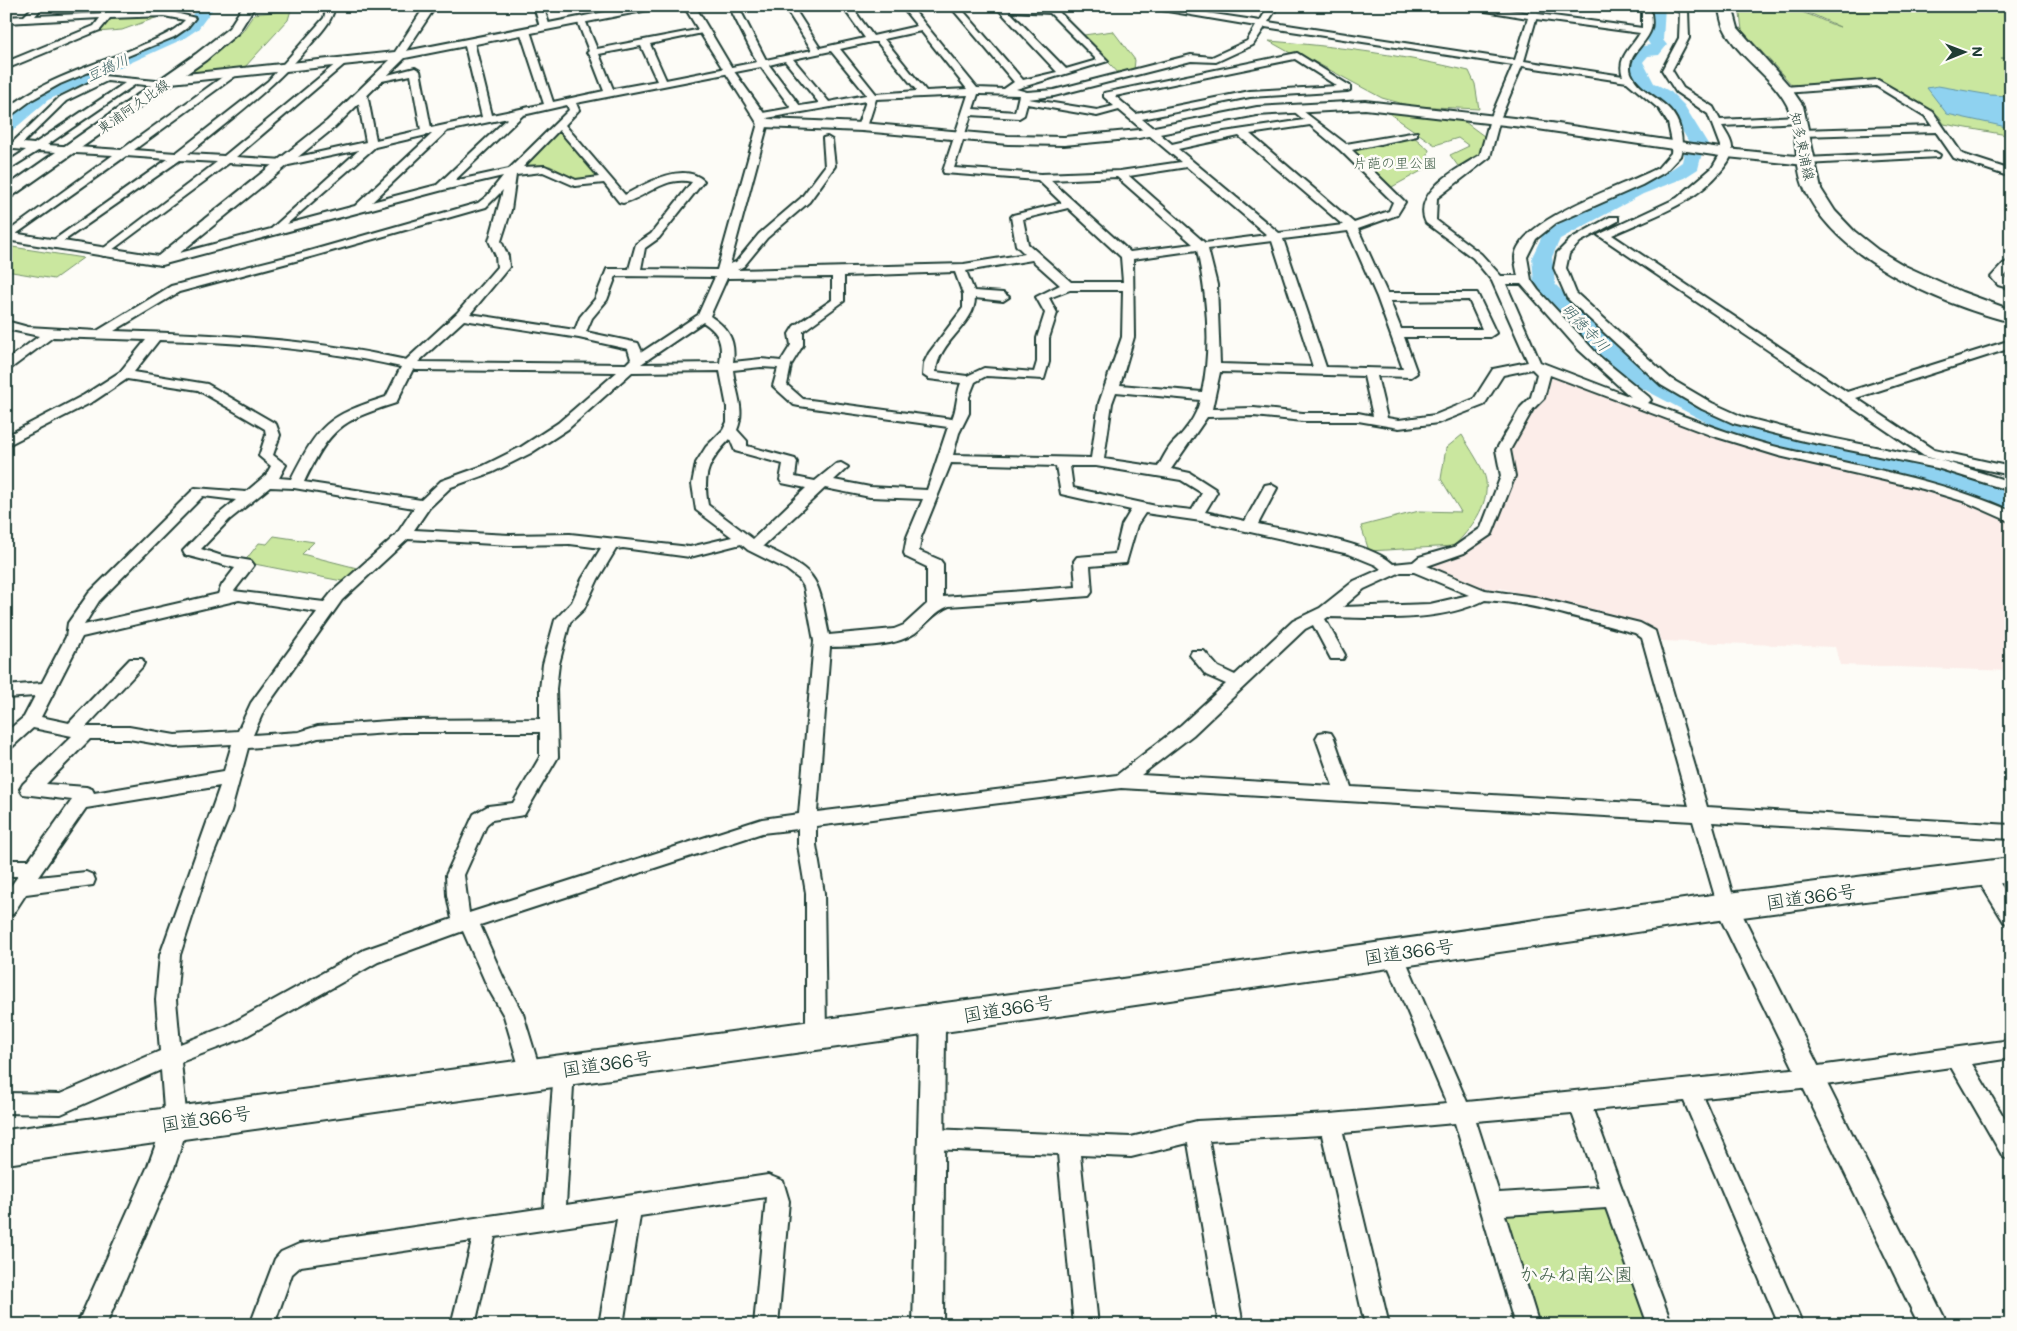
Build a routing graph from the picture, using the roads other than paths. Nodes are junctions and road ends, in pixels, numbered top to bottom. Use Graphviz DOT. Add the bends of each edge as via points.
graph roads {
  1 [pos="39,6"];
  2 [pos="249,6"];
  3 [pos="331,6"];
  4 [pos="431,6"];
  5 [pos="538,6"];
  6 [pos="653,6"];
  7 [pos="689,6"];
  8 [pos="733,6"];
  9 [pos="788,6"];
  10 [pos="846,6"];
  11 [pos="904,6"];
  12 [pos="954,6"];
  13 [pos="982,6"];
  14 [pos="1142,6"];
  15 [pos="1274,6"];
  16 [pos="1460,6"];
  17 [pos="1536,6"];
  18 [pos="1646,6"];
  19 [pos="1677,6"];
  20 [pos="1725,6"];
  21 [pos="633,8"];
  22 [pos="1002,8"];
  23 [pos="109,11"];
  24 [pos="1532,16"];
  25 [pos="27,19"];
  26 [pos="6,20"];
  27 [pos="580,20"];
  28 [pos="1262,24"];
  29 [pos="545,27"];
  30 [pos="922,28"];
  31 [pos="704,30"];
  32 [pos="525,31"];
  33 [pos="1646,32"];
  34 [pos="871,39"];
  35 [pos="469,42"];
  36 [pos="644,42"];
  37 [pos="833,47"];
  38 [pos="817,50"];
  39 [pos="592,52"];
  40 [pos="401,55"];
  41 [pos="786,57"];
  42 [pos="343,61"];
  43 [pos="762,62"];
  44 [pos="1518,64"];
  45 [pos="6,66"];
  46 [pos="288,66"];
  47 [pos="728,71"];
  48 [pos="235,72"];
  49 [pos="1064,74"];
  50 [pos="377,78"];
  51 [pos="1631,80"];
  52 [pos="134,81"];
  53 [pos="168,81"];
  54 [pos="663,84"];
  55 [pos="1021,84"];
  56 [pos="1785,90"];
  57 [pos="974,91"];
  58 [pos="1005,92"];
  59 [pos="610,93"];
  60 [pos="362,94"];
  61 [pos="924,94"];
  62 [pos="871,98"];
  63 [pos="1024,98"];
  64 [pos="570,102"];
  65 [pos="827,106"];
  66 [pos="550,107"];
  67 [pos="1121,107"];
  68 [pos="1295,108"];
  69 [pos="798,110"];
  70 [pos="968,112"];
  71 [pos="519,113"];
  72 [pos="6,116"];
  73 [pos="1134,118"];
  74 [pos="762,119"];
  75 [pos="488,120"];
  76 [pos="1495,120"];
  77 [pos="1313,122"];
  78 [pos="1715,123"];
  79 [pos="560,126"];
  80 [pos="1800,126"];
  81 [pos="862,127"];
  82 [pos="1938,129"];
  83 [pos="443,130"];
  84 [pos="1152,132"];
  85 [pos="1241,132"];
  86 [pos="427,133"];
  87 [pos="1413,134"];
  88 [pos="960,135"];
  89 [pos="827,140"];
  90 [pos="372,144"];
  91 [pos="1678,145"];
  92 [pos="36,148"];
  93 [pos="1170,148"];
  94 [pos="1344,148"];
  95 [pos="71,150"];
  96 [pos="1727,152"];
  97 [pos="126,153"];
  98 [pos="1935,155"];
  99 [pos="177,156"];
  100 [pos="226,160"];
  101 [pos="1805,161"];
  102 [pos="284,162"];
  103 [pos="1189,164"];
  104 [pos="6,168"];
  105 [pos="513,171"];
  106 [pos="499,174"];
  107 [pos="1120,174"];
  108 [pos="2011,174"];
  109 [pos="1041,177"];
  110 [pos="607,179"];
  111 [pos="1706,180"];
  112 [pos="441,187"];
  113 [pos="497,190"];
  114 [pos="6,194"];
  115 [pos="1070,204"];
  116 [pos="357,210"];
  117 [pos="1352,227"];
  118 [pos="272,231"];
  119 [pos="8,236"];
  120 [pos="1277,237"];
  121 [pos="55,244"];
  122 [pos="1202,246"];
  123 [pos="104,253"];
  124 [pos="1034,256"];
  125 [pos="1127,256"];
  126 [pos="161,261"];
  127 [pos="2007,266"];
  128 [pos="960,268"];
  129 [pos="634,273"];
  130 [pos="838,273"];
  131 [pos="720,274"];
  132 [pos="1498,280"];
  133 [pos="1525,280"];
  134 [pos="2011,285"];
  135 [pos="1068,286"];
  136 [pos="1129,286"];
  137 [pos="969,294"];
  138 [pos="1003,297"];
  139 [pos="1383,297"];
  140 [pos="461,316"];
  141 [pos="2011,316"];
  142 [pos="703,317"];
  143 [pos="6,325"];
  144 [pos="50,333"];
  145 [pos="1397,333"];
  146 [pos="100,334"];
  147 [pos="579,334"];
  148 [pos="156,335"];
  149 [pos="2011,344"];
  150 [pos="409,364"];
  151 [pos="634,364"];
  152 [pos="1535,364"];
  153 [pos="785,365"];
  154 [pos="726,367"];
  155 [pos="6,368"];
  156 [pos="1214,368"];
  157 [pos="1321,372"];
  158 [pos="1370,374"];
  159 [pos="125,376"];
  160 [pos="969,380"];
  161 [pos="1112,388"];
  162 [pos="1209,397"];
  163 [pos="1845,397"];
  164 [pos="1204,413"];
  165 [pos="1670,416"];
  166 [pos="1382,420"];
  167 [pos="956,424"];
  168 [pos="730,430"];
  169 [pos="6,442"];
  170 [pos="944,459"];
  171 [pos="1063,461"];
  172 [pos="1096,462"];
  173 [pos="841,467"];
  174 [pos="1163,471"];
  175 [pos="2011,471"];
  176 [pos="266,482"];
  177 [pos="296,484"];
  178 [pos="821,484"];
  179 [pos="2011,487"];
  180 [pos="1270,488"];
  181 [pos="930,495"];
  182 [pos="248,498"];
  183 [pos="424,505"];
  184 [pos="1143,508"];
  185 [pos="1196,516"];
  186 [pos="2011,517"];
  187 [pos="1249,528"];
  188 [pos="404,534"];
  189 [pos="748,543"];
  190 [pos="611,545"];
  191 [pos="1416,567"];
  192 [pos="1390,570"];
  193 [pos="1483,595"];
  194 [pos="225,598"];
  195 [pos="935,604"];
  196 [pos="329,608"];
  197 [pos="1321,614"];
  198 [pos="74,633"];
  199 [pos="822,641"];
  200 [pos="1198,655"];
  201 [pos="1338,655"];
  202 [pos="136,663"];
  203 [pos="1236,682"];
  204 [pos="46,688"];
  205 [pos="6,692"];
  206 [pos="30,721"];
  207 [pos="549,725"];
  208 [pos="79,731"];
  209 [pos="1325,738"];
  210 [pos="242,740"];
  211 [pos="6,742"];
  212 [pos="231,777"];
  213 [pos="1121,782"];
  214 [pos="1344,794"];
  215 [pos="82,802"];
  216 [pos="1699,815"];
  217 [pos="807,820"];
  218 [pos="2011,832"];
  219 [pos="6,868"];
  220 [pos="34,868"];
  221 [pos="1997,872"];
  222 [pos="86,880"];
  223 [pos="21,887"];
  224 [pos="1727,907"];
  225 [pos="6,908"];
  226 [pos="2011,916"];
  227 [pos="465,923"];
  228 [pos="1392,954"];
  229 [pos="932,1020"];
  230 [pos="816,1034"];
  231 [pos="2011,1049"];
  232 [pos="172,1056"];
  233 [pos="1957,1057"];
  234 [pos="564,1069"];
  235 [pos="531,1073"];
  236 [pos="1812,1077"];
  237 [pos="1690,1091"];
  238 [pos="1579,1102"];
  239 [pos="6,1103"];
  240 [pos="1461,1113"];
  241 [pos="176,1122"];
  242 [pos="1330,1124"];
  243 [pos="1198,1131"];
  244 [pos="931,1139"];
  245 [pos="1068,1144"];
  246 [pos="6,1147"];
  247 [pos="2011,1150"];
  248 [pos="1614,1197"];
  249 [pos="1491,1205"];
  250 [pos="630,1207"];
  251 [pos="554,1218"];
  252 [pos="486,1229"];
  253 [pos="91,1325"];
  254 [pos="262,1325"];
  255 [pos="463,1325"];
  256 [pos="611,1325"];
  257 [pos="766,1325"];
  258 [pos="928,1325"];
  259 [pos="1086,1325"];
  260 [pos="1231,1325"];
  261 [pos="1377,1325"];
  262 [pos="1527,1325"];
  263 [pos="1660,1325"];
  264 [pos="1791,1325"];
  265 [pos="1934,1325"];
  1 -- 25 [label="street"];
  2 -- 53 [label="main road, 東浦阿久比線" via="234,30"];
  3 -- 46 [label="street" via="328,18"];
  4 -- 40 [label="street" via="400,50"];
  5 -- 29 [label="street"];
  6 -- 21 [label="street"];
  7 -- 31 [label="street"];
  8 -- 43 [label="street"];
  9 -- 38 [label="street"];
  10 -- 34 [label="street"];
  11 -- 30 [label="street"];
  12 -- 55 [label="street"];
  13 -- 22 [label="street"];
  14 -- 28 [label="street"];
  15 -- 28 [label="street"];
  16 -- 24 [label="street"];
  17 -- 24 [label="street"];
  18 -- 33 [label="street"];
  19 -- 78 [label="street" via="1684,10 1684,38 1667,70 1672,81 1687,96 1712,110"];
  20 -- 56 [label="main road, 知多東浦線" via="1729,22 1740,40"];
  21 -- 27 [label="street"];
  22 -- 49 [label="street"];
  22 -- 49 [label="street" via="1053,11 1103,61"];
  23 -- 25 [label="street"];
  23 -- 45 [label="street" via="97,28"];
  23 -- 72 [label="street" via="164,13 191,18 189,24 156,42 38,92"];
  24 -- 33 [label="street"];
  24 -- 44 [label="street"];
  25 -- 26 [label="street"];
  27 -- 29 [label="street"];
  27 -- 39 [label="street"];
  28 -- 44 [label="street"];
  28 -- 63 [label="street" via="1250,43 1213,60 1191,58"];
  29 -- 32 [label="street"];
  30 -- 34 [label="street"];
  30 -- 57 [label="street"];
  31 -- 36 [label="street"];
  31 -- 47 [label="street"];
  32 -- 35 [label="street"];
  32 -- 66 [label="street"];
  33 -- 51 [label="street" via="1627,56 1626,72"];
  34 -- 37 [label="street"];
  34 -- 61 [label="street" via="880,40"];
  35 -- 40 [label="street"];
  35 -- 75 [label="street"];
  36 -- 39 [label="street"];
  36 -- 54 [label="street"];
  37 -- 38 [label="street"];
  37 -- 62 [label="street"];
  38 -- 41 [label="street"];
  39 -- 59 [label="street"];
  40 -- 42 [label="street"];
  40 -- 50 [label="street"];
  41 -- 43 [label="street"];
  41 -- 65 [label="street"];
  42 -- 46 [label="street"];
  42 -- 100 [label="street"];
  43 -- 47 [label="street"];
  43 -- 69 [label="street"];
  44 -- 51 [label="street"];
  44 -- 76 [label="street"];
  46 -- 48 [label="street"];
  46 -- 99 [label="street"];
  47 -- 54 [label="street"];
  47 -- 74 [label="street"];
  48 -- 53 [label="street"];
  48 -- 97 [label="street"];
  49 -- 55 [label="street"];
  50 -- 60 [label="street"];
  50 -- 86 [label="street" via="415,71"];
  51 -- 91 [label="street" via="1669,113 1675,122"];
  52 -- 53 [label="street"];
  52 -- 92 [label="street"];
  52 -- 92 [label="street" via="106,78 63,99 14,146"];
  53 -- 95 [label="main road, 東浦阿久比線"];
  54 -- 59 [label="street"];
  55 -- 58 [label="street"];
  56 -- 80 [label="main road, 知多東浦線" via="1795,106"];
  56 -- 82 [label="street" via="1878,83 1929,114"];
  57 -- 58 [label="street"];
  57 -- 61 [label="street"];
  57 -- 70 [label="street"];
  58 -- 63 [label="street" via="1022,92"];
  59 -- 64 [label="street"];
  60 -- 90 [label="street"];
  60 -- 102 [label="street"];
  61 -- 62 [label="street"];
  62 -- 65 [label="street"];
  62 -- 81 [label="street"];
  63 -- 67 [label="street" via="1097,113"];
  63 -- 70 [label="street" via="1019,114"];
  64 -- 66 [label="street"];
  64 -- 79 [label="street" via="574,110"];
  65 -- 69 [label="street"];
  66 -- 71 [label="street"];
  67 -- 73 [label="street"];
  67 -- 73 [label="street" via="1107,94 1297,56 1347,88 1250,94"];
  68 -- 76 [label="street" via="1365,106"];
  68 -- 77 [label="street"];
  68 -- 84 [label="street"];
  69 -- 74 [label="street"];
  70 -- 88 [label="street"];
  71 -- 75 [label="street"];
  71 -- 112 [label="street"];
  73 -- 84 [label="street"];
  74 -- 81 [label="street"];
  74 -- 131 [label="street"];
  75 -- 83 [label="street"];
  76 -- 91 [label="street"];
  76 -- 132 [label="street" via="1485,156 1432,198 1430,221 1477,256"];
  77 -- 85 [label="street"];
  77 -- 94 [label="street"];
  78 -- 80 [label="street"];
  78 -- 96 [label="street"];
  79 -- 105 [label="street"];
  79 -- 110 [label="street"];
  80 -- 82 [label="street"];
  80 -- 101 [label="main road, 知多東浦線"];
  81 -- 88 [label="street"];
  82 -- 108 [label="street" via="1958,156"];
  83 -- 86 [label="street"];
  83 -- 116 [label="street"];
  84 -- 88 [label="street" via="1064,141"];
  84 -- 93 [label="street"];
  85 -- 93 [label="street"];
  85 -- 117 [label="street"];
  86 -- 90 [label="street"];
  87 -- 94 [label="street"];
  88 -- 109 [label="street" via="948,171"];
  89 -- 131 [label="street" via="830,166 805,200 763,236 740,264"];
  90 -- 102 [label="street"];
  90 -- 118 [label="street"];
  91 -- 96 [label="street"];
  91 -- 133 [label="street" via="1675,157 1653,174 1581,205 1537,232 1524,248 1520,263"];
  92 -- 95 [label="street"];
  92 -- 104 [label="street"];
  93 -- 103 [label="street"];
  94 -- 117 [label="street" via="1400,202 1394,213"];
  95 -- 97 [label="street"];
  95 -- 114 [label="main road, 東浦阿久比線"];
  96 -- 101 [label="street"];
  96 -- 111 [label="street" via="1722,164"];
  97 -- 99 [label="street"];
  97 -- 119 [label="street"];
  98 -- 101 [label="street"];
  99 -- 100 [label="street"];
  99 -- 121 [label="street"];
  100 -- 102 [label="street"];
  100 -- 123 [label="street"];
  101 -- 141 [label="main road, 知多東浦線" via="1818,201 1846,233 1872,253 1948,294"];
  102 -- 126 [label="street"];
  103 -- 107 [label="street"];
  103 -- 120 [label="street"];
  105 -- 106 [label="street"];
  105 -- 110 [label="street" via="546,169 575,183"];
  105 -- 113 [label="street"];
  105 -- 140 [label="street" via="495,241 503,267"];
  106 -- 112 [label="street"];
  106 -- 113 [label="street"];
  107 -- 109 [label="street"];
  107 -- 122 [label="street"];
  109 -- 115 [label="street"];
  110 -- 129 [label="street" via="623,200 663,179 687,176 700,181 655,236 640,246"];
  111 -- 163 [label="street" via="1682,200 1604,235"];
  111 -- 179 [label="street" via="1624,214 1576,240 1563,253 1560,268 1571,295 1666,382 1707,406 1747,422 1940,464"];
  112 -- 116 [label="street"];
  113 -- 146 [label="street" via="482,205 174,289"];
  115 -- 124 [label="street" via="1017,216 1022,245"];
  115 -- 125 [label="street"];
  116 -- 118 [label="street"];
  117 -- 120 [label="street"];
  117 -- 139 [label="street"];
  118 -- 126 [label="street"];
  119 -- 121 [label="street"];
  120 -- 122 [label="street"];
  120 -- 157 [label="street"];
  121 -- 123 [label="street"];
  122 -- 125 [label="street"];
  122 -- 156 [label="street" via="1211,286"];
  123 -- 126 [label="street"];
  124 -- 128 [label="street"];
  124 -- 135 [label="street"];
  125 -- 136 [label="street"];
  127 -- 134 [label="street" via="1997,277"];
  128 -- 130 [label="street"];
  128 -- 137 [label="street"];
  129 -- 131 [label="street"];
  129 -- 147 [label="street" via="611,272 601,300 586,317"];
  130 -- 131 [label="street"];
  130 -- 153 [label="street" via="838,301 798,329 795,334 797,345"];
  131 -- 142 [label="street" via="718,287"];
  132 -- 133 [label="street"];
  132 -- 152 [label="street"];
  133 -- 165 [label="street" via="1567,330 1629,390"];
  135 -- 136 [label="street"];
  135 -- 160 [label="street" via="1042,296 1051,313 1043,338 1043,362 1039,376 984,372"];
  136 -- 161 [label="street" via="1128,337"];
  137 -- 138 [label="street"];
  137 -- 160 [label="street" via="968,309 935,353 929,375"];
  139 -- 145 [label="street"];
  139 -- 145 [label="street" via="1473,296 1490,333"];
  140 -- 147 [label="street"];
  140 -- 150 [label="street"];
  142 -- 151 [label="street"];
  142 -- 154 [label="street" via="724,336 729,355"];
  143 -- 144 [label="street"];
  144 -- 146 [label="street"];
  144 -- 155 [label="street"];
  145 -- 158 [label="street" via="1411,373"];
  146 -- 148 [label="street"];
  147 -- 151 [label="street" via="634,346"];
  148 -- 150 [label="street" via="294,346"];
  148 -- 159 [label="street"];
  149 -- 163 [label="street"];
  150 -- 151 [label="street"];
  150 -- 177 [label="street" via="391,400 343,416 324,432"];
  151 -- 154 [label="street"];
  151 -- 183 [label="street" via="564,426 488,469 446,484"];
  152 -- 165 [label="street"];
  152 -- 166 [label="street" via="1498,372 1479,402 1438,419 1399,424"];
  152 -- 191 [label="street" via="1544,374 1537,398 1503,450 1508,476 1487,531 1459,550 1424,561"];
  153 -- 154 [label="street" via="761,363"];
  153 -- 167 [label="street" via="780,386 799,402"];
  154 -- 168 [label="street" via="733,396 734,414"];
  156 -- 157 [label="street"];
  156 -- 162 [label="street"];
  157 -- 158 [label="street"];
  158 -- 166 [label="street"];
  159 -- 169 [label="street"];
  159 -- 176 [label="street" via="202,387 271,427 273,435 266,456 279,465"];
  160 -- 167 [label="street" via="962,397 962,413"];
  161 -- 162 [label="street"];
  161 -- 172 [label="street" via="1106,403"];
  162 -- 164 [label="street"];
  163 -- 175 [label="street" via="1929,453"];
  164 -- 166 [label="street"];
  164 -- 174 [label="street"];
  165 -- 186 [label="street" via="1780,452 1926,484"];
  167 -- 170 [label="street"];
  168 -- 178 [label="street" via="740,441 740,448 790,462 787,480"];
  168 -- 189 [label="street" via="702,462 698,489 701,507"];
  170 -- 171 [label="street"];
  170 -- 181 [label="street"];
  171 -- 172 [label="street"];
  171 -- 184 [label="street" via="1066,491"];
  172 -- 174 [label="street"];
  173 -- 178 [label="street"];
  174 -- 185 [label="street" via="1185,476 1210,492"];
  176 -- 177 [label="street"];
  176 -- 182 [label="street"];
  177 -- 183 [label="street"];
  178 -- 181 [label="street" via="870,492"];
  178 -- 189 [label="street"];
  180 -- 187 [label="street"];
  181 -- 195 [label="street" via="911,553 935,564"];
  182 -- 194 [label="street" via="190,551 246,565 227,589"];
  182 -- 198 [label="street" via="200,491 94,597 76,623"];
  183 -- 188 [label="street"];
  184 -- 185 [label="street"];
  184 -- 195 [label="street" via="1132,517 1128,526 1121,559 1082,562 1084,592 961,599"];
  185 -- 187 [label="street"];
  187 -- 192 [label="street" via="1354,550 1381,561"];
  188 -- 190 [label="street" via="570,540"];
  188 -- 196 [label="street" via="351,582"];
  189 -- 190 [label="street" via="690,552 623,543"];
  189 -- 199 [label="street" via="804,575 816,599"];
  190 -- 207 [label="street" via="578,605 563,620 551,664"];
  191 -- 192 [label="street"];
  191 -- 193 [label="street"];
  192 -- 197 [label="street" via="1359,585"];
  193 -- 197 [label="street" via="1472,602 1448,606"];
  193 -- 216 [label="street" via="1534,602 1640,629 1649,635"];
  194 -- 196 [label="street" via="249,596"];
  194 -- 198 [label="street"];
  195 -- 199 [label="street" via="905,631 844,641"];
  196 -- 210 [label="street" via="257,707"];
  197 -- 201 [label="street"];
  197 -- 203 [label="street" via="1289,633 1260,664"];
  198 -- 204 [label="street"];
  199 -- 217 [label="street"];
  200 -- 203 [label="street" via="1212,671"];
  202 -- 208 [label="street"];
  203 -- 213 [label="street" via="1188,730"];
  204 -- 205 [label="street"];
  204 -- 206 [label="street"];
  206 -- 208 [label="street"];
  206 -- 211 [label="street"];
  207 -- 210 [label="street" via="509,728 402,726 318,732 299,738"];
  207 -- 227 [label="street" via="549,757 518,810 488,813 480,819 455,875 456,895"];
  208 -- 210 [label="street" via="129,733 175,742"];
  208 -- 215 [label="street" via="29,789 86,794"];
  209 -- 214 [label="street"];
  210 -- 212 [label="street"];
  212 -- 215 [label="street"];
  212 -- 232 [label="street" via="222,811 170,955 166,1000"];
  213 -- 214 [label="street"];
  213 -- 217 [label="street"];
  214 -- 216 [label="street"];
  215 -- 220 [label="street"];
  216 -- 218 [label="street"];
  216 -- 224 [label="street"];
  217 -- 227 [label="street" via="762,826"];
  217 -- 230 [label="street" via="807,845 815,894"];
  219 -- 220 [label="street"];
  220 -- 223 [label="street"];
  221 -- 224 [label="highway, 国道366号"];
  221 -- 226 [label="street"];
  222 -- 223 [label="street"];
  223 -- 225 [label="street"];
  224 -- 228 [label="highway, 国道366号"];
  224 -- 236 [label="street"];
  227 -- 232 [label="street" via="371,956 234,1033"];
  227 -- 235 [label="street" via="513,1014"];
  228 -- 229 [label="highway, 国道366号"];
  228 -- 240 [label="street"];
  229 -- 230 [label="highway, 国道366号"];
  229 -- 244 [label="street"];
  230 -- 234 [label="highway, 国道366号"];
  231 -- 233 [label="street"];
  232 -- 239 [label="street" via="61,1104"];
  232 -- 241 [label="street"];
  233 -- 236 [label="street"];
  233 -- 247 [label="street"];
  234 -- 235 [label="highway, 国道366号"];
  234 -- 251 [label="street"];
  235 -- 241 [label="highway, 国道366号"];
  236 -- 237 [label="street"];
  236 -- 265 [label="street"];
  237 -- 238 [label="street"];
  237 -- 264 [label="street"];
  238 -- 240 [label="street"];
  238 -- 248 [label="street"];
  240 -- 242 [label="street"];
  240 -- 249 [label="street"];
  241 -- 246 [label="highway, 国道366号"];
  241 -- 253 [label="street" via="161,1168"];
  242 -- 243 [label="street"];
  242 -- 261 [label="street"];
  243 -- 245 [label="street" via="1131,1147"];
  243 -- 260 [label="street"];
  244 -- 245 [label="street"];
  244 -- 258 [label="street"];
  245 -- 259 [label="street"];
  248 -- 249 [label="street"];
  248 -- 263 [label="street"];
  249 -- 262 [label="street"];
  250 -- 251 [label="street"];
  250 -- 256 [label="street"];
  250 -- 257 [label="street" via="768,1186 775,1189 778,1201"];
  251 -- 252 [label="street"];
  252 -- 254 [label="street" via="294,1257 282,1267"];
  252 -- 255 [label="street"];
}
